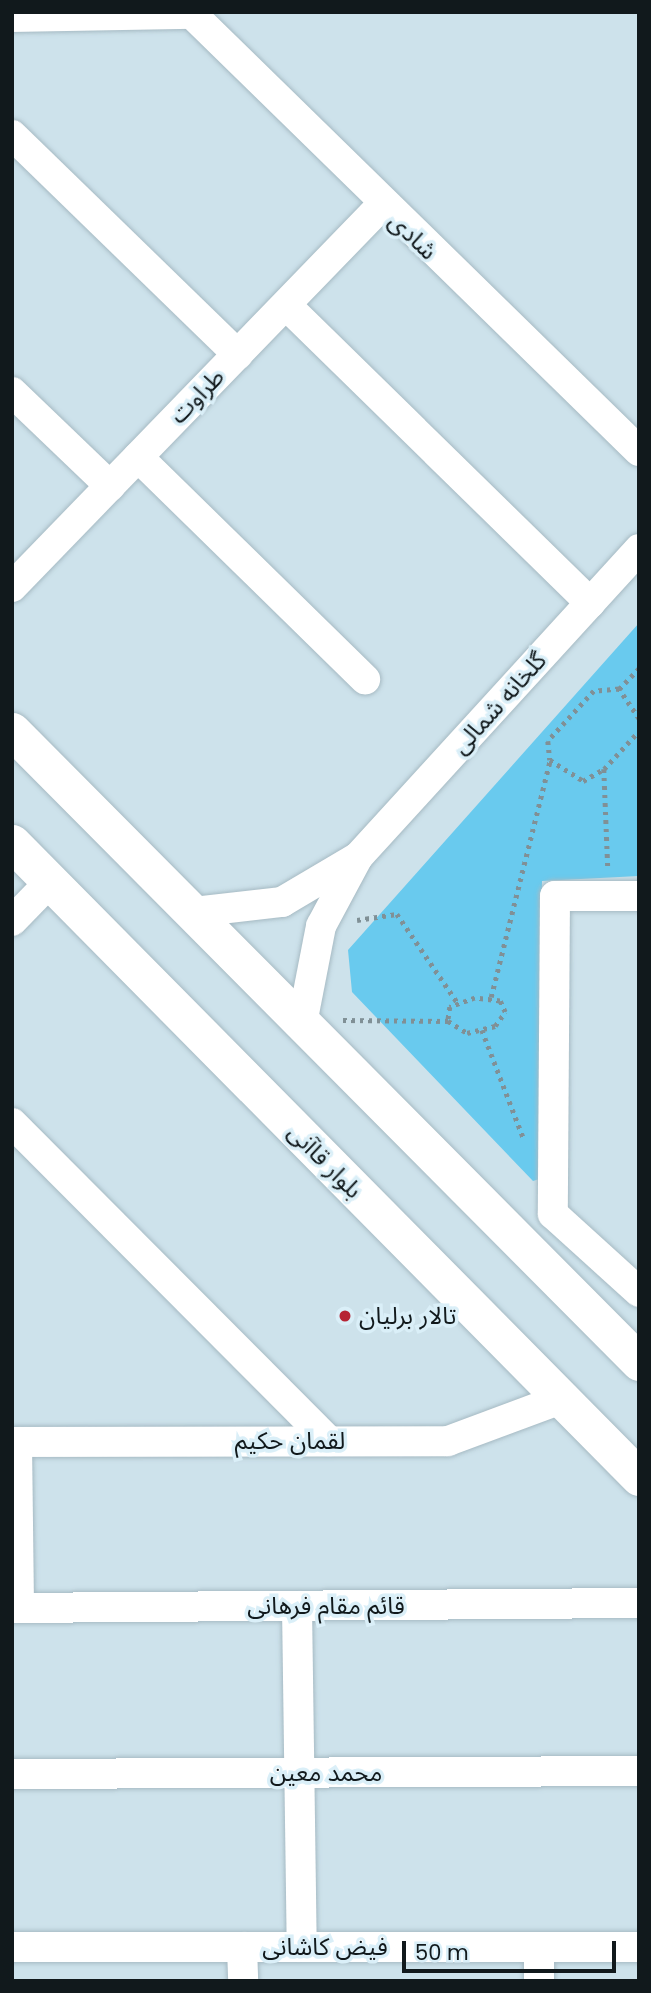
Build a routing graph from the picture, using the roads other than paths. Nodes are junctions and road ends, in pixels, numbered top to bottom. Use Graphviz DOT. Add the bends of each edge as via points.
graph roads {
  1 [pos="192,13"];
  2 [pos="12,17"];
  3 [pos="12,135"];
  4 [pos="381,206"];
  5 [pos="286,305"];
  6 [pos="237,355"];
  7 [pos="12,392"];
  8 [pos="639,451"];
  9 [pos="138,457"];
  10 [pos="110,486"];
  11 [pos="639,549"];
  12 [pos="12,587"];
  13 [pos="590,603"];
  14 [pos="365,679"];
  15 [pos="12,731"];
  16 [pos="12,843"];
  17 [pos="358,857"];
  18 [pos="49,883"];
  19 [pos="639,896"];
  20 [pos="194,912"];
  21 [pos="12,921"];
  22 [pos="303,1019"];
  23 [pos="12,1123"];
  24 [pos="639,1292"];
  25 [pos="639,1362"];
  26 [pos="561,1399"];
  27 [pos="329,1441"];
  28 [pos="15,1442"];
  29 [pos="639,1477"];
  30 [pos="639,1603"];
  31 [pos="298,1606"];
  32 [pos="15,1608"];
  33 [pos="639,1771"];
  34 [pos="12,1774"];
  35 [pos="300,1774"];
  36 [pos="12,1947"];
  37 [pos="243,1947"];
  38 [pos="302,1947"];
  39 [pos="539,1947"];
  40 [pos="639,1947"];
  41 [pos="243,1981"];
  42 [pos="539,1981"];
  1 -- 2 [label="street"];
  1 -- 4 [label="street, شادی"];
  3 -- 6 [label="street"];
  4 -- 5 [label="street, طراوت"];
  4 -- 8 [label="street, شادی"];
  5 -- 6 [label="street, طراوت"];
  5 -- 13 [label="street"];
  6 -- 9 [label="street, طراوت"];
  7 -- 10 [label="street"];
  9 -- 10 [label="street, طراوت"];
  9 -- 14 [label="street"];
  10 -- 12 [label="street, طراوت"];
  11 -- 13 [label="street, گلخانه شمالی"];
  13 -- 17 [label="street, گلخانه شمالی"];
  15 -- 20 [label="main road"];
  16 -- 18 [label="main road, بلوار قاآنی"];
  17 -- 20 [label="street" via="282,902"];
  17 -- 22 [label="street" via="321,926"];
  18 -- 21 [label="street"];
  18 -- 26 [label="main road, بلوار قاآنی"];
  19 -- 24 [label="street" via="555,896 553,1214"];
  20 -- 22 [label="main road"];
  22 -- 25 [label="main road"];
  23 -- 27 [label="street"];
  26 -- 27 [label="street, لقمان حکیم" via="448,1441"];
  26 -- 29 [label="main road, بلوار قاآنی"];
  27 -- 28 [label="street, لقمان حکیم"];
  28 -- 32 [label="street"];
  30 -- 31 [label="street, قائم مقام فرهانی"];
  31 -- 32 [label="street, قائم مقام فرهانی"];
  31 -- 35 [label="street"];
  33 -- 35 [label="street, محمد معین"];
  34 -- 35 [label="street, محمد معین"];
  35 -- 38 [label="street"];
  36 -- 37 [label="street, فیض کاشانی"];
  37 -- 38 [label="street, فیض کاشانی"];
  37 -- 41 [label="street"];
  38 -- 39 [label="street, فیض کاشانی"];
  39 -- 40 [label="street, فیض کاشانی"];
  39 -- 42 [label="street"];
}
